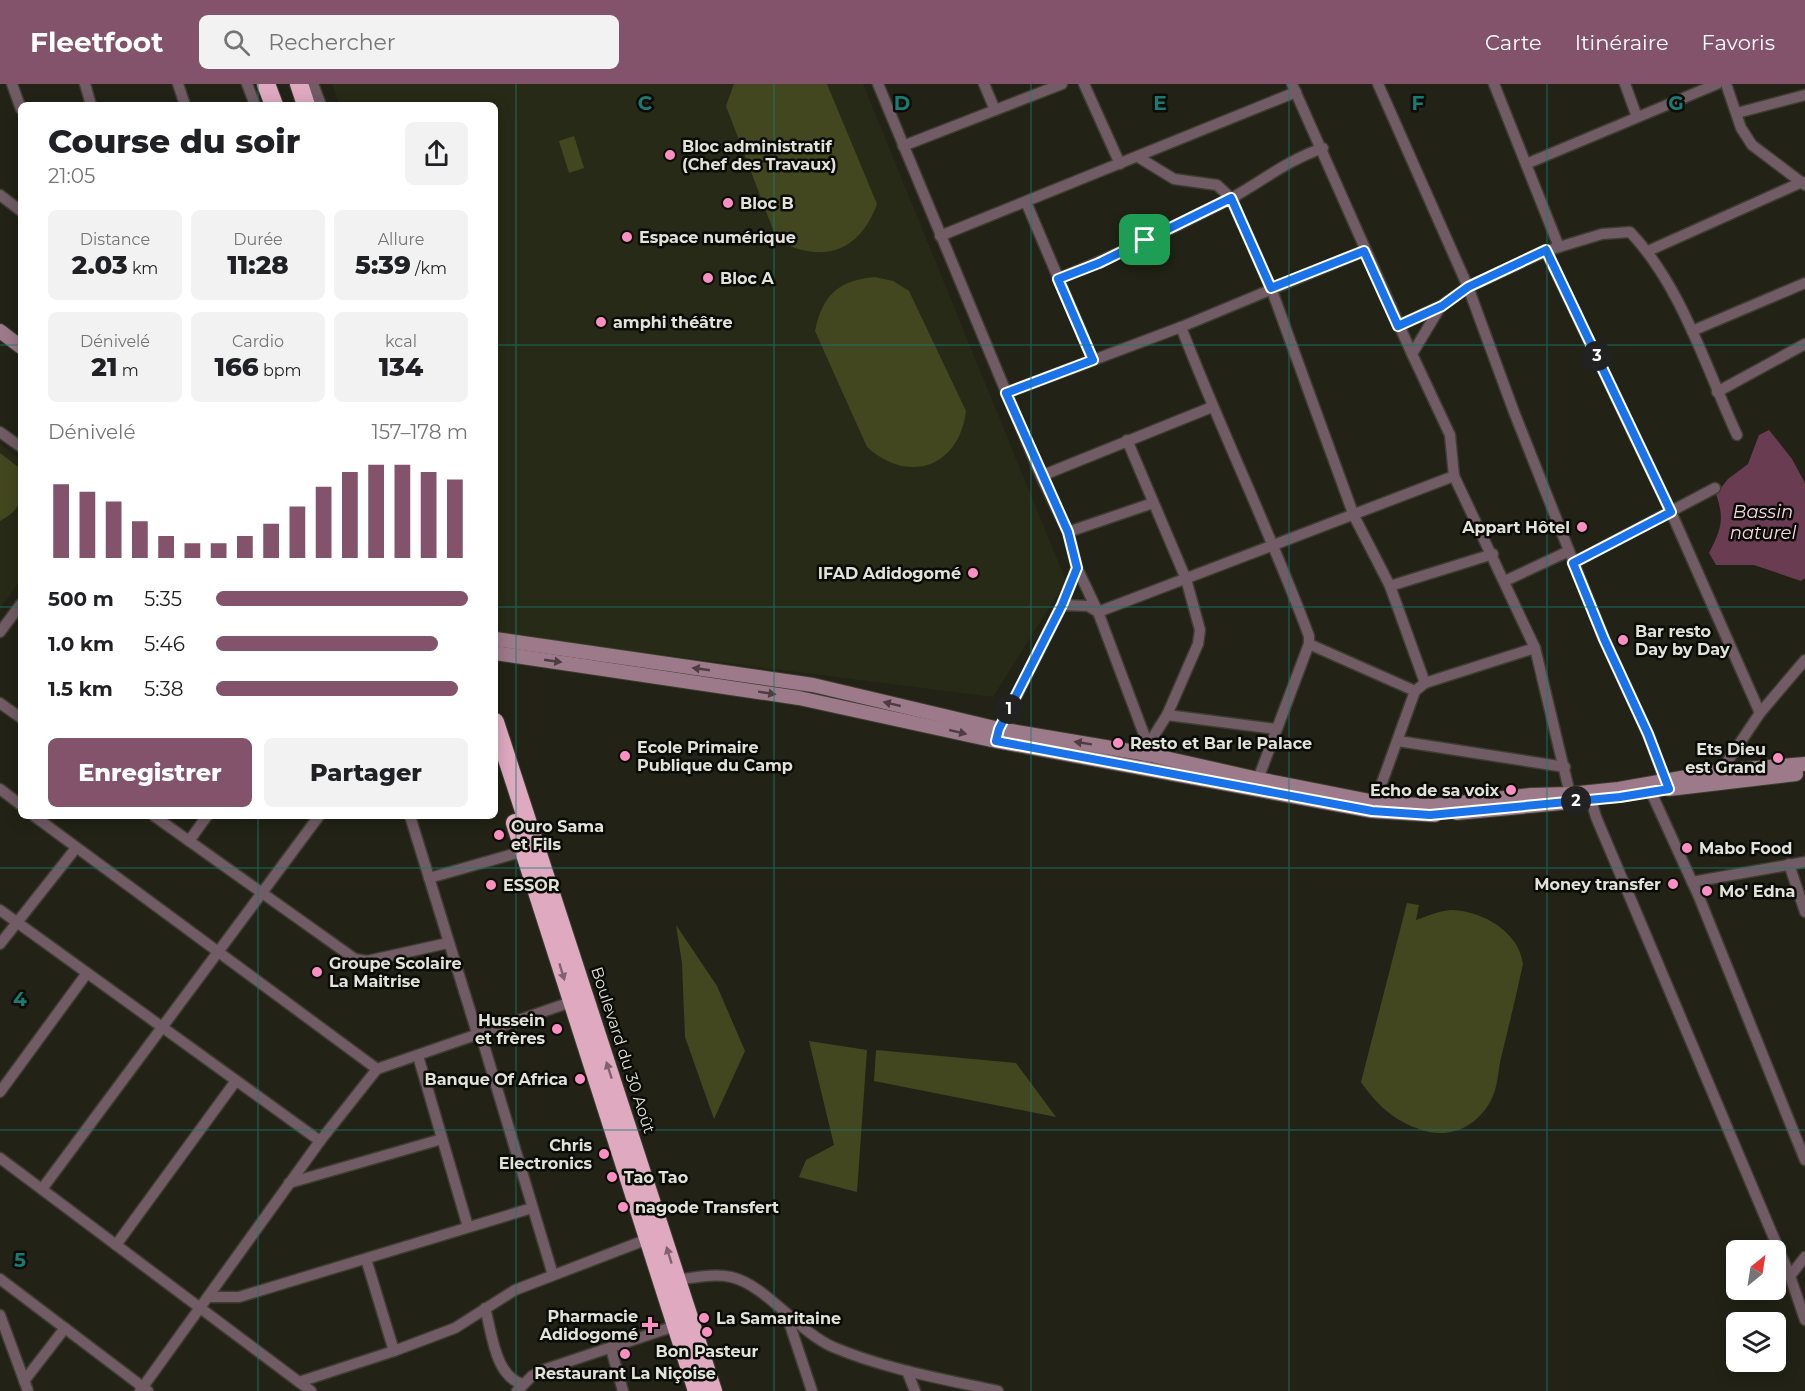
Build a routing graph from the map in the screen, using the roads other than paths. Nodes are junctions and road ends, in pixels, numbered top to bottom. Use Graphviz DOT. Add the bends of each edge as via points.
graph roads {
  1 [pos="12,84"];
  2 [pos="85,84"];
  3 [pos="178,84"];
  4 [pos="247,84"];
  5 [pos="266,84"];
  6 [pos="299,84"];
  7 [pos="313,84"];
  8 [pos="878,84"];
  9 [pos="984,84"];
  10 [pos="1062,84"];
  11 [pos="1084,84"];
  12 [pos="1378,84"];
  13 [pos="1494,84"];
  14 [pos="1624,84"];
  15 [pos="1717,84"];
  16 [pos="1726,84"];
  17 [pos="1294,88"];
  18 [pos="1805,95"];
  19 [pos="18,102"];
  20 [pos="90,102"];
  21 [pos="184,102"];
  22 [pos="254,102"];
  23 [pos="273,102"];
  24 [pos="305,102"];
  25 [pos="320,102"];
  26 [pos="995,110"];
  27 [pos="1737,112"];
  28 [pos="1637,117"];
  29 [pos="903,146"];
  30 [pos="1323,148"];
  31 [pos="1138,157"];
  32 [pos="1120,164"];
  33 [pos="1526,164"];
  34 [pos="1803,183"];
  35 [pos="0,195"];
  36 [pos="1231,198"];
  37 [pos="1026,202"];
  38 [pos="18,209"];
  39 [pos="940,236"];
  40 [pos="1559,247"];
  41 [pos="1546,250"];
  42 [pos="1364,251"];
  43 [pos="1648,251"];
  44 [pos="1058,279"];
  45 [pos="1805,283"];
  46 [pos="1468,287"];
  47 [pos="1271,288"];
  48 [pos="1442,306"];
  49 [pos="1398,326"];
  50 [pos="1181,327"];
  51 [pos="0,331"];
  52 [pos="1692,331"];
  53 [pos="1805,344"];
  54 [pos="18,345"];
  55 [pos="1412,354"];
  56 [pos="1093,360"];
  57 [pos="1717,392"];
  58 [pos="1006,393"];
  59 [pos="1212,407"];
  60 [pos="0,432"];
  61 [pos="1737,435"];
  62 [pos="1128,440"];
  63 [pos="18,445"];
  64 [pos="1041,476"];
  65 [pos="1454,476"];
  66 [pos="1715,488"];
  67 [pos="1153,502"];
  68 [pos="1671,512"];
  69 [pos="1354,516"];
  70 [pos="1068,532"];
  71 [pos="1274,543"];
  72 [pos="1569,551"];
  73 [pos="1493,554"];
  74 [pos="1573,563"];
  75 [pos="1077,568"];
  76 [pos="1186,579"];
  77 [pos="1505,581"];
  78 [pos="1390,586"];
  79 [pos="1062,605"];
  80 [pos="18,608"];
  81 [pos="1098,612"];
  82 [pos="0,632"];
  83 [pos="498,639"];
  84 [pos="1309,644"];
  85 [pos="1535,648"];
  86 [pos="498,653"];
  87 [pos="1805,660"];
  88 [pos="1425,683"];
  89 [pos="1414,691"];
  90 [pos="0,703"];
  91 [pos="1760,713"];
  92 [pos="1167,715"];
  93 [pos="18,716"];
  94 [pos="1276,729"];
  95 [pos="498,732"];
  96 [pos="997,735"];
  97 [pos="1398,741"];
  98 [pos="1147,755"];
  99 [pos="1805,764"];
  100 [pos="498,766"];
  101 [pos="1565,767"];
  102 [pos="1721,771"];
  103 [pos="1805,773"];
  104 [pos="1258,780"];
  105 [pos="1668,785"];
  106 [pos="0,789"];
  107 [pos="1651,792"];
  108 [pos="1570,794"];
  109 [pos="1592,800"];
  110 [pos="1375,802"];
  111 [pos="18,804"];
  112 [pos="38,819"];
  113 [pos="158,819"];
  114 [pos="205,819"];
  115 [pos="317,819"];
  116 [pos="411,819"];
  117 [pos="189,842"];
  118 [pos="76,848"];
  119 [pos="524,851"];
  120 [pos="1805,862"];
  121 [pos="1789,864"];
  122 [pos="429,878"];
  123 [pos="1692,882"];
  124 [pos="262,895"];
  125 [pos="0,910"];
  126 [pos="1805,912"];
  127 [pos="16,922"];
  128 [pos="448,943"];
  129 [pos="0,944"];
  130 [pos="220,953"];
  131 [pos="87,974"];
  132 [pos="571,1002"];
  133 [pos="163,1029"];
  134 [pos="478,1033"];
  135 [pos="418,1056"];
  136 [pos="377,1069"];
  137 [pos="235,1082"];
  138 [pos="0,1092"];
  139 [pos="442,1139"];
  140 [pos="320,1141"];
  141 [pos="0,1158"];
  142 [pos="1805,1160"];
  143 [pos="289,1183"];
  144 [pos="42,1189"];
  145 [pos="641,1192"];
  146 [pos="532,1208"];
  147 [pos="468,1227"];
  148 [pos="648,1239"];
  149 [pos="117,1245"];
  150 [pos="1805,1257"];
  151 [pos="366,1259"];
  152 [pos="553,1275"];
  153 [pos="1790,1276"];
  154 [pos="0,1279"];
  155 [pos="676,1280"];
  156 [pos="208,1297"];
  157 [pos="200,1308"];
  158 [pos="485,1308"];
  159 [pos="0,1315"];
  160 [pos="787,1316"];
  161 [pos="1805,1320"];
  162 [pos="683,1323"];
  163 [pos="65,1328"];
  164 [pos="611,1349"];
  165 [pos="394,1351"];
  166 [pos="907,1371"];
  167 [pos="299,1382"];
  168 [pos="26,1386"];
  169 [pos="520,1388"];
  170 [pos="144,1390"];
  171 [pos="311,1391"];
  172 [pos="623,1391"];
  173 [pos="697,1391"];
  174 [pos="713,1391"];
  175 [pos="812,1391"];
  176 [pos="915,1391"];
  177 [pos="998,1391"];
  1 -- 19 [label="street"];
  2 -- 20 [label="street"];
  3 -- 21 [label="street"];
  4 -- 22 [label="street"];
  5 -- 23 [label="highway"];
  6 -- 24 [label="highway"];
  7 -- 25 [label="street"];
  8 -- 29 [label="street"];
  9 -- 26 [label="street"];
  10 -- 26 [label="street"];
  11 -- 32 [label="street"];
  12 -- 46 [label="street"];
  13 -- 33 [label="street"];
  14 -- 28 [label="street"];
  15 -- 28 [label="street"];
  16 -- 27 [label="street"];
  17 -- 30 [label="street"];
  17 -- 31 [label="street"];
  18 -- 27 [label="street"];
  26 -- 29 [label="street"];
  27 -- 34 [label="street" via="1752,146"];
  28 -- 33 [label="street"];
  29 -- 39 [label="street"];
  30 -- 36 [label="street" via="1280,167"];
  30 -- 42 [label="street"];
  31 -- 32 [label="street"];
  31 -- 36 [label="street" via="1174,179 1217,185"];
  32 -- 37 [label="street"];
  33 -- 40 [label="street"];
  34 -- 43 [label="street"];
  35 -- 38 [label="street"];
  36 -- 44 [label="street"];
  36 -- 47 [label="street"];
  37 -- 39 [label="street"];
  37 -- 44 [label="street"];
  39 -- 58 [label="street"];
  40 -- 41 [label="street"];
  40 -- 43 [label="street" via="1602,234 1630,232"];
  41 -- 46 [label="street"];
  41 -- 68 [label="street"];
  42 -- 47 [label="street"];
  42 -- 49 [label="street"];
  43 -- 52 [label="street"];
  44 -- 56 [label="street"];
  45 -- 52 [label="street"];
  46 -- 48 [label="street"];
  46 -- 72 [label="street"];
  47 -- 50 [label="street"];
  47 -- 69 [label="street"];
  48 -- 49 [label="street"];
  48 -- 55 [label="street"];
  49 -- 55 [label="street"];
  50 -- 56 [label="street"];
  50 -- 59 [label="street"];
  51 -- 54 [label="main road"];
  52 -- 57 [label="street"];
  53 -- 57 [label="street"];
  55 -- 65 [label="street" via="1450,435"];
  56 -- 58 [label="street"];
  57 -- 61 [label="street"];
  58 -- 64 [label="street"];
  59 -- 62 [label="street"];
  59 -- 71 [label="street"];
  60 -- 63 [label="street"];
  62 -- 64 [label="street"];
  62 -- 67 [label="street"];
  64 -- 70 [label="street"];
  65 -- 69 [label="street"];
  65 -- 73 [label="street"];
  66 -- 68 [label="street"];
  67 -- 70 [label="street"];
  67 -- 76 [label="street"];
  68 -- 74 [label="street"];
  68 -- 91 [label="street"];
  69 -- 71 [label="street"];
  69 -- 78 [label="street"];
  70 -- 75 [label="street"];
  71 -- 76 [label="street"];
  71 -- 84 [label="street" via="1310,636"];
  72 -- 74 [label="street"];
  72 -- 77 [label="street"];
  73 -- 77 [label="street"];
  73 -- 78 [label="street"];
  74 -- 105 [label="street"];
  75 -- 79 [label="street"];
  75 -- 81 [label="street"];
  76 -- 81 [label="street"];
  76 -- 92 [label="street" via="1200,638"];
  77 -- 85 [label="street"];
  78 -- 88 [label="street"];
  79 -- 81 [label="street" via="1088,606"];
  79 -- 96 [label="street"];
  80 -- 82 [label="street"];
  81 -- 98 [label="street"];
  96 -- 83 [label="main road, one-way" via="813,685"];
  84 -- 89 [label="street"];
  84 -- 94 [label="street"];
  85 -- 88 [label="street"];
  85 -- 101 [label="street"];
  86 -- 96 [label="main road, one-way" via="799,698"];
  87 -- 91 [label="street"];
  88 -- 89 [label="street"];
  89 -- 97 [label="street"];
  90 -- 93 [label="street"];
  91 -- 102 [label="street"];
  92 -- 94 [label="street"];
  92 -- 98 [label="street"];
  94 -- 104 [label="street"];
  145 -- 95 [label="highway, Boulevard du 30 Août, one-way"];
  96 -- 98 [label="main road"];
  97 -- 101 [label="street"];
  97 -- 110 [label="street"];
  98 -- 104 [label="main road"];
  98 -- 109 [label="main road" via="1383,812 1430,815"];
  99 -- 102 [label="main road"];
  100 -- 119 [label="highway, Boulevard du 30 Août"];
  101 -- 108 [label="street"];
  102 -- 105 [label="main road"];
  103 -- 105 [label="main road"];
  104 -- 110 [label="main road"];
  105 -- 107 [label="main road"];
  105 -- 108 [label="main road"];
  106 -- 111 [label="street"];
  107 -- 109 [label="main road"];
  107 -- 123 [label="street"];
  108 -- 110 [label="main road" via="1432,806"];
  109 -- 153 [label="street"];
  112 -- 118 [label="street"];
  113 -- 117 [label="street"];
  114 -- 117 [label="street"];
  115 -- 124 [label="street"];
  116 -- 122 [label="street"];
  117 -- 124 [label="street"];
  118 -- 127 [label="street"];
  118 -- 130 [label="street"];
  119 -- 122 [label="street"];
  119 -- 132 [label="highway, Boulevard du 30 Août, one-way"];
  120 -- 121 [label="street"];
  121 -- 123 [label="street"];
  121 -- 126 [label="street"];
  122 -- 128 [label="street"];
  123 -- 142 [label="street"];
  124 -- 128 [label="street" via="361,961"];
  124 -- 130 [label="street"];
  125 -- 127 [label="street"];
  127 -- 129 [label="street"];
  127 -- 131 [label="street"];
  128 -- 134 [label="street"];
  130 -- 133 [label="street"];
  130 -- 136 [label="street"];
  131 -- 133 [label="street"];
  131 -- 138 [label="street"];
  132 -- 134 [label="street"];
  132 -- 145 [label="highway, Boulevard du 30 Août"];
  133 -- 137 [label="street"];
  133 -- 144 [label="street"];
  134 -- 135 [label="street"];
  134 -- 146 [label="street"];
  135 -- 136 [label="street"];
  135 -- 139 [label="street"];
  136 -- 140 [label="street"];
  137 -- 140 [label="street"];
  137 -- 149 [label="street"];
  139 -- 143 [label="street"];
  139 -- 147 [label="street"];
  140 -- 143 [label="street"];
  141 -- 144 [label="street"];
  143 -- 156 [label="street"];
  144 -- 149 [label="street"];
  145 -- 148 [label="highway, Boulevard du 30 Août"];
  155 -- 145 [label="highway, Boulevard du 30 Août, one-way"];
  146 -- 147 [label="street"];
  146 -- 152 [label="street"];
  147 -- 151 [label="street"];
  148 -- 152 [label="street"];
  148 -- 162 [label="highway, Boulevard du 30 Août"];
  149 -- 157 [label="street"];
  150 -- 153 [label="street"];
  151 -- 156 [label="street" via="239,1297"];
  151 -- 165 [label="street"];
  152 -- 158 [label="street" via="515,1290"];
  153 -- 161 [label="street"];
  154 -- 163 [label="street"];
  155 -- 160 [label="street" via="733,1277"];
  155 -- 162 [label="highway, Boulevard du 30 Août"];
  156 -- 157 [label="street"];
  157 -- 167 [label="street"];
  157 -- 170 [label="street"];
  158 -- 165 [label="street" via="454,1328"];
  158 -- 169 [label="street" via="502,1369"];
  159 -- 168 [label="street"];
  160 -- 166 [label="street" via="831,1346"];
  160 -- 175 [label="street"];
  162 -- 164 [label="street"];
  162 -- 173 [label="highway, Boulevard du 30 Août"];
  162 -- 174 [label="highway, Boulevard du 30 Août"];
  163 -- 168 [label="street"];
  163 -- 170 [label="street"];
  164 -- 169 [label="street" via="543,1370"];
  164 -- 172 [label="street"];
  165 -- 167 [label="street"];
  166 -- 176 [label="street"];
  166 -- 177 [label="street"];
  167 -- 171 [label="street"];
}
